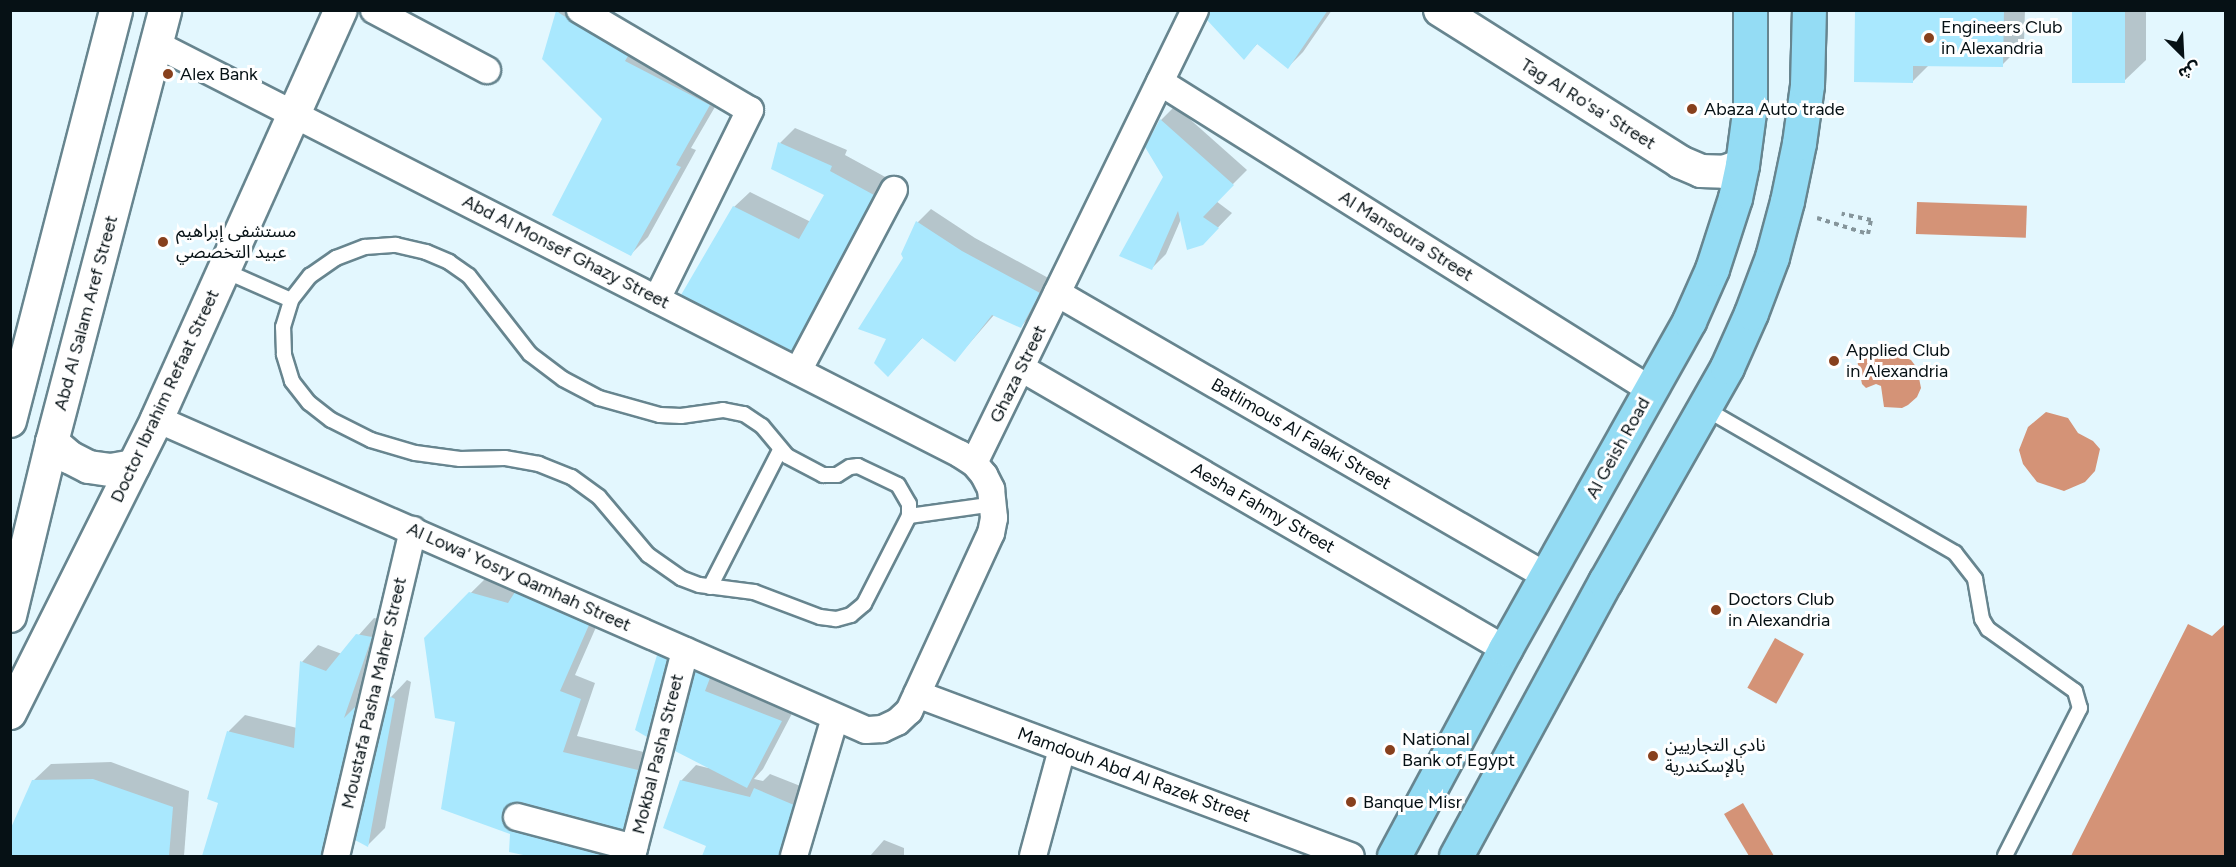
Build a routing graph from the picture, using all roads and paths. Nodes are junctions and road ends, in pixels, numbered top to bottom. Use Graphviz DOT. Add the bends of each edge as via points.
graph roads {
  1 [pos="116,10"];
  2 [pos="165,10"];
  3 [pos="341,10"];
  4 [pos="374,10"];
  5 [pos="580,10"];
  6 [pos="1195,10"];
  7 [pos="1440,10"];
  8 [pos="1750,10"];
  9 [pos="1809,10"];
  10 [pos="156,44"];
  11 [pos="487,70"];
  12 [pos="1160,82"];
  13 [pos="293,112"];
  14 [pos="1743,165"];
  15 [pos="894,190"];
  16 [pos="1842,214"];
  17 [pos="1817,218"];
  18 [pos="223,270"];
  19 [pos="1057,293"];
  20 [pos="657,299"];
  21 [pos="291,300"];
  22 [pos="1021,368"];
  23 [pos="798,371"];
  24 [pos="16,378"];
  25 [pos="1651,390"];
  26 [pos="1704,408"];
  27 [pos="157,419"];
  28 [pos="10,420"];
  29 [pos="52,442"];
  30 [pos="780,450"];
  31 [pos="974,463"];
  32 [pos="134,466"];
  33 [pos="994,504"];
  34 [pos="909,516"];
  35 [pos="412,530"];
  36 [pos="1546,576"];
  37 [pos="710,587"];
  38 [pos="10,616"];
  39 [pos="1505,649"];
  40 [pos="685,651"];
  41 [pos="917,694"];
  42 [pos="10,713"];
  43 [pos="835,718"];
  44 [pos="1062,748"];
  45 [pos="517,817"];
  46 [pos="633,852"];
  47 [pos="336,856"];
  48 [pos="794,856"];
  49 [pos="1033,856"];
  50 [pos="1351,856"];
  51 [pos="1394,856"];
  52 [pos="1456,856"];
  53 [pos="2005,856"];
  1 -- 24 [label="street"];
  2 -- 10 [label="street, Abd Al Salam Aref Street"];
  3 -- 13 [label="street, Doctor Ibrahim Refaat Street"];
  4 -- 11 [label="street"];
  5 -- 20 [label="street" via="750,110"];
  6 -- 12 [label="street, Ghaza Street"];
  7 -- 14 [label="street, Tag Al Ro'sa' Street" via="1680,162 1701,171 1724,172"];
  8 -- 14 [label="highway, Al Geish Road" via="1750,105"];
  9 -- 26 [label="highway" via="1806,85 1787,201 1751,313"];
  10 -- 13 [label="street, Abd Al Monsef Ghazy Street"];
  10 -- 29 [label="street, Abd Al Salam Aref Street"];
  12 -- 19 [label="street, Ghaza Street"];
  12 -- 25 [label="street, Al Mansoura Street"];
  13 -- 18 [label="street, Doctor Ibrahim Refaat Street"];
  13 -- 20 [label="street, Abd Al Monsef Ghazy Street"];
  14 -- 25 [label="highway, Al Geish Road" via="1712,269"];
  15 -- 23 [label="street"];
  16 -- 17 [label="path" via="1871,220 1868,234"];
  18 -- 21 [label="lane"];
  18 -- 27 [label="street, Doctor Ibrahim Refaat Street"];
  19 -- 22 [label="street, Ghaza Street"];
  19 -- 36 [label="street, Batlimous Al Falaki Street"];
  20 -- 23 [label="street, Abd Al Monsef Ghazy Street"];
  21 -- 30 [label="lane" via="310,276 336,258 365,247 396,245 426,252 470,276 530,354 563,379 599,398 638,411 681,416 723,410 744,414 762,426"];
  21 -- 37 [label="lane" via="283,327 284,354 292,381 309,404 331,420 371,440 415,453 460,459 505,458 539,464 572,477 599,497 634,540 664,568"];
  22 -- 31 [label="street, Ghaza Street"];
  22 -- 39 [label="street, Aesha Fahmy Street"];
  23 -- 31 [label="street, Abd Al Monsef Ghazy Street"];
  24 -- 28 [label="street"];
  25 -- 36 [label="highway, Al Geish Road"];
  26 -- 52 [label="highway"];
  26 -- 53 [label="lane" via="1955,553 1975,579 1982,619 1988,629 2075,691 2080,708"];
  27 -- 32 [label="street, Doctor Ibrahim Refaat Street"];
  27 -- 35 [label="street, Al Lowa' Yosry Qamhah Street"];
  29 -- 32 [label="street" via="69,457 89,466 111,470"];
  29 -- 38 [label="street, Abd Al Salam Aref Street"];
  30 -- 34 [label="lane" via="823,475 837,475 850,467 866,468 898,485 909,504"];
  30 -- 37 [label="lane"];
  31 -- 33 [label="street" via="991,489"];
  32 -- 42 [label="street, Doctor Ibrahim Refaat Street"];
  33 -- 34 [label="lane"];
  33 -- 41 [label="street" via="991,533"];
  34 -- 37 [label="lane" via="864,604 851,615 836,619 820,617 754,592"];
  35 -- 40 [label="street, Al Lowa' Yosry Qamhah Street"];
  35 -- 47 [label="street, Moustafa Pasha Maher Street"];
  36 -- 39 [label="highway, Al Geish Road"];
  39 -- 51 [label="highway, Al Geish Road"];
  40 -- 43 [label="street, Al Lowa' Yosry Qamhah Street"];
  40 -- 46 [label="street, Mokbal Pasha Street"];
  41 -- 43 [label="street, Al Lowa' Yosry Qamhah Street" via="909,711 882,729 866,729"];
  41 -- 44 [label="street, Mamdouh Abd Al Razek Street"];
  43 -- 48 [label="street"];
  44 -- 49 [label="street"];
  44 -- 50 [label="street, Mamdouh Abd Al Razek Street"];
  45 -- 46 [label="street"];
}
